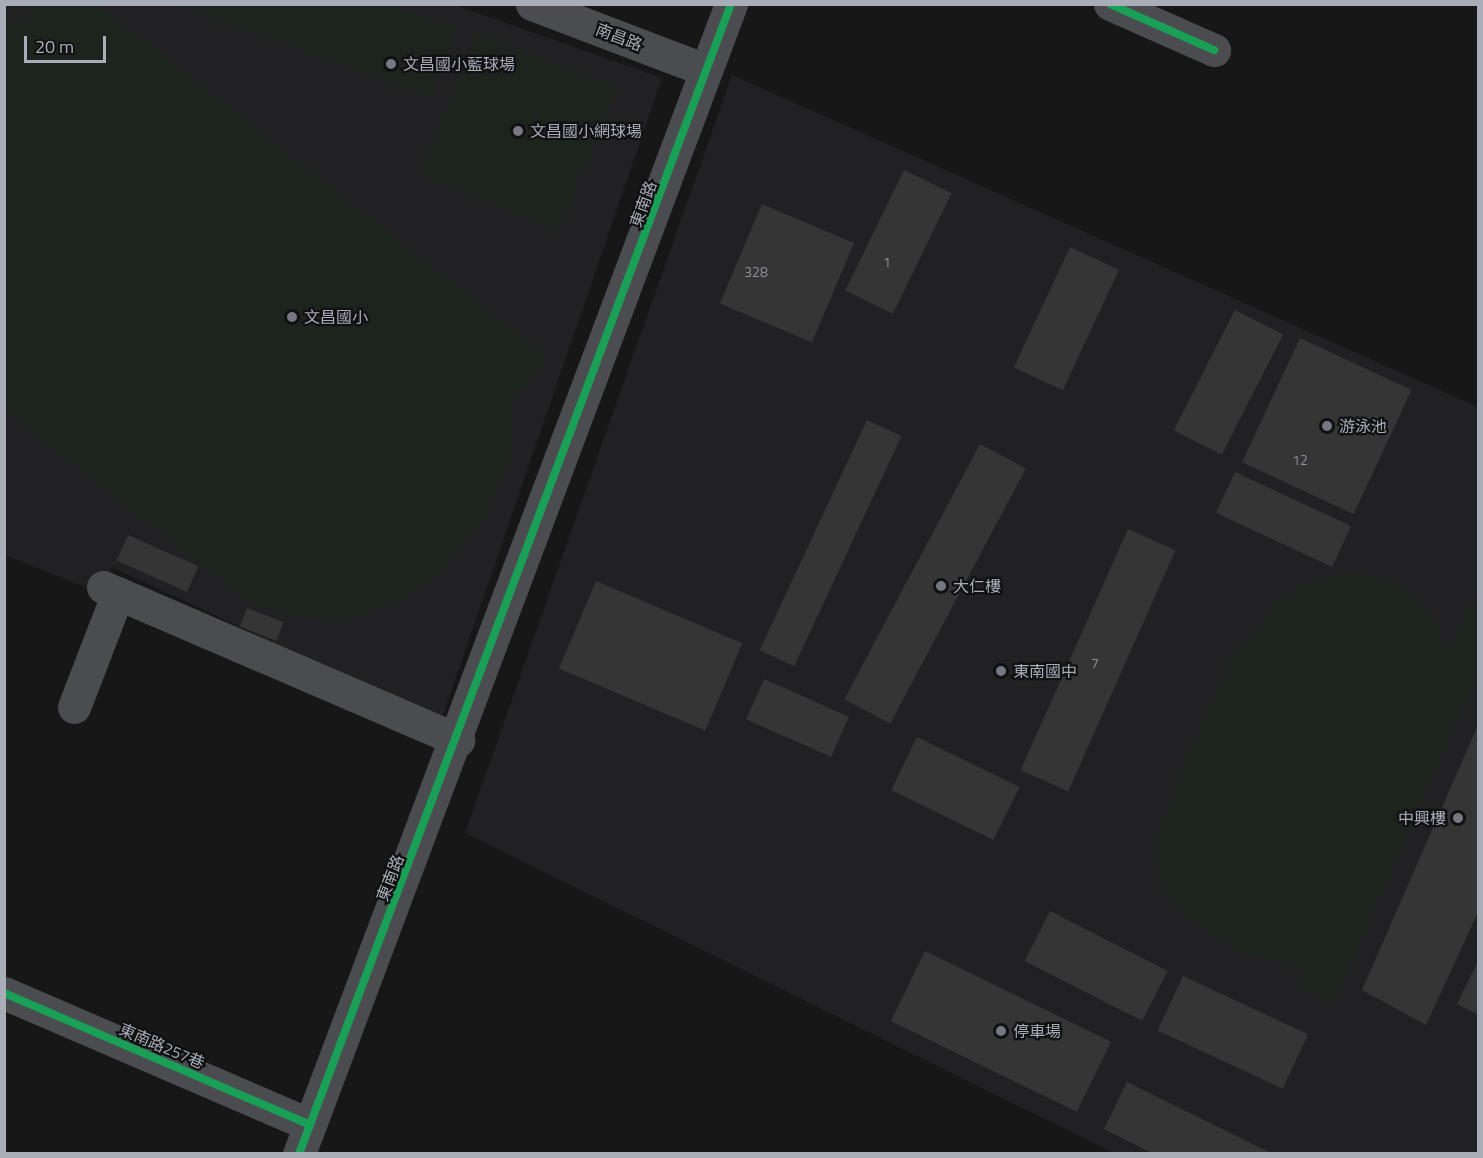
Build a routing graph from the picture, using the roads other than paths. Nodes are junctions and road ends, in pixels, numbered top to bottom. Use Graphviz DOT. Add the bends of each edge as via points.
graph roads {
  1 [pos="532,4"];
  2 [pos="731,4"];
  3 [pos="1110,4"];
  4 [pos="1215,50"];
  5 [pos="706,70"];
  6 [pos="74,707"];
  7 [pos="458,740"];
  8 [pos="4,993"];
  9 [pos="304,1139"];
  1 -- 5 [label="street, 南昌路"];
  2 -- 5 [label="street, 東南路"];
  3 -- 4 [label="street"];
  5 -- 7 [label="street, 東南路"];
  6 -- 7 [label="street" via="110,590"];
  7 -- 9 [label="street, 東南路"];
  8 -- 9 [label="street, 東南路257巷"];
}
